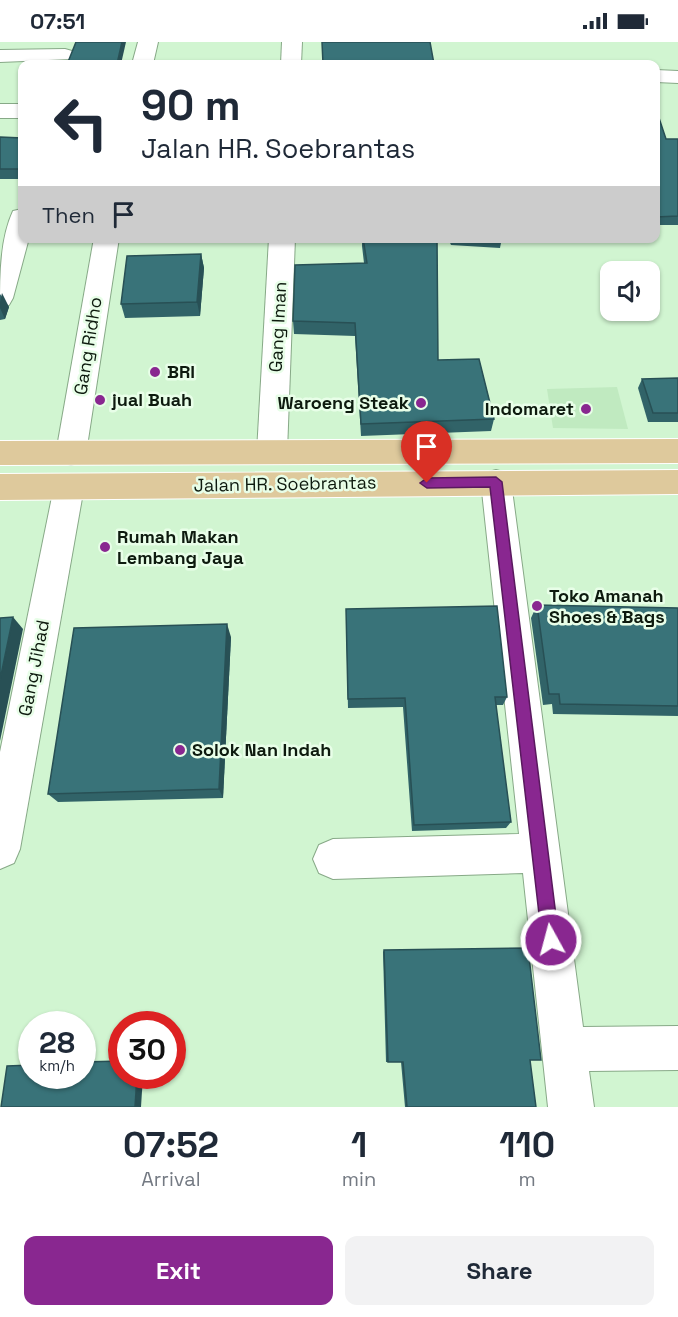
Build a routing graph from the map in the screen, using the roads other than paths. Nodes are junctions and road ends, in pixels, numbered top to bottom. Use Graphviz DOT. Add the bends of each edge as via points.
graph roads {
  1 [pos="148,42"];
  2 [pos="292,42"];
  3 [pos="65,54"];
  4 [pos="0,56"];
  5 [pos="144,60"];
  6 [pos="291,60"];
  7 [pos="660,76"];
  8 [pos="678,77"];
  9 [pos="0,111"];
  10 [pos="18,111"];
  11 [pos="18,232"];
  12 [pos="106,243"];
  13 [pos="282,243"];
  14 [pos="0,298"];
  15 [pos="678,451"];
  16 [pos="272,452"];
  17 [pos="0,453"];
  18 [pos="70,453"];
  19 [pos="311,453"];
  20 [pos="496,482"];
  21 [pos="678,482"];
  22 [pos="311,484"];
  23 [pos="0,487"];
  24 [pos="69,487"];
  25 [pos="0,849"];
  26 [pos="540,853"];
  27 [pos="333,859"];
  28 [pos="678,1048"];
  29 [pos="564,1049"];
  30 [pos="571,1107"];
  1 -- 5 [label="street"];
  2 -- 6 [label="street"];
  3 -- 4 [label="street"];
  7 -- 8 [label="street"];
  9 -- 10 [label="street"];
  11 -- 14 [label="street"];
  12 -- 18 [label="street, Gang Ridho"];
  13 -- 16 [label="street, Gang Iman"];
  15 -- 19 [label="main road, Jalan HR. Soebrantas"];
  16 -- 18 [label="main road, Jalan HR. Soebrantas"];
  16 -- 19 [label="main road, Jalan HR. Soebrantas"];
  17 -- 18 [label="main road, Jalan HR. Soebrantas"];
  19 -- 22 [label="main road"];
  20 -- 21 [label="main road, Jalan HR. Soebrantas"];
  20 -- 22 [label="main road, Jalan HR. Soebrantas"];
  20 -- 26 [label="street"];
  22 -- 24 [label="main road, Jalan HR. Soebrantas"];
  23 -- 24 [label="main road, Jalan HR. Soebrantas"];
  24 -- 25 [label="street, Gang Jihad"];
  26 -- 27 [label="street"];
  26 -- 29 [label="street"];
  28 -- 29 [label="street"];
  29 -- 30 [label="street"];
}
